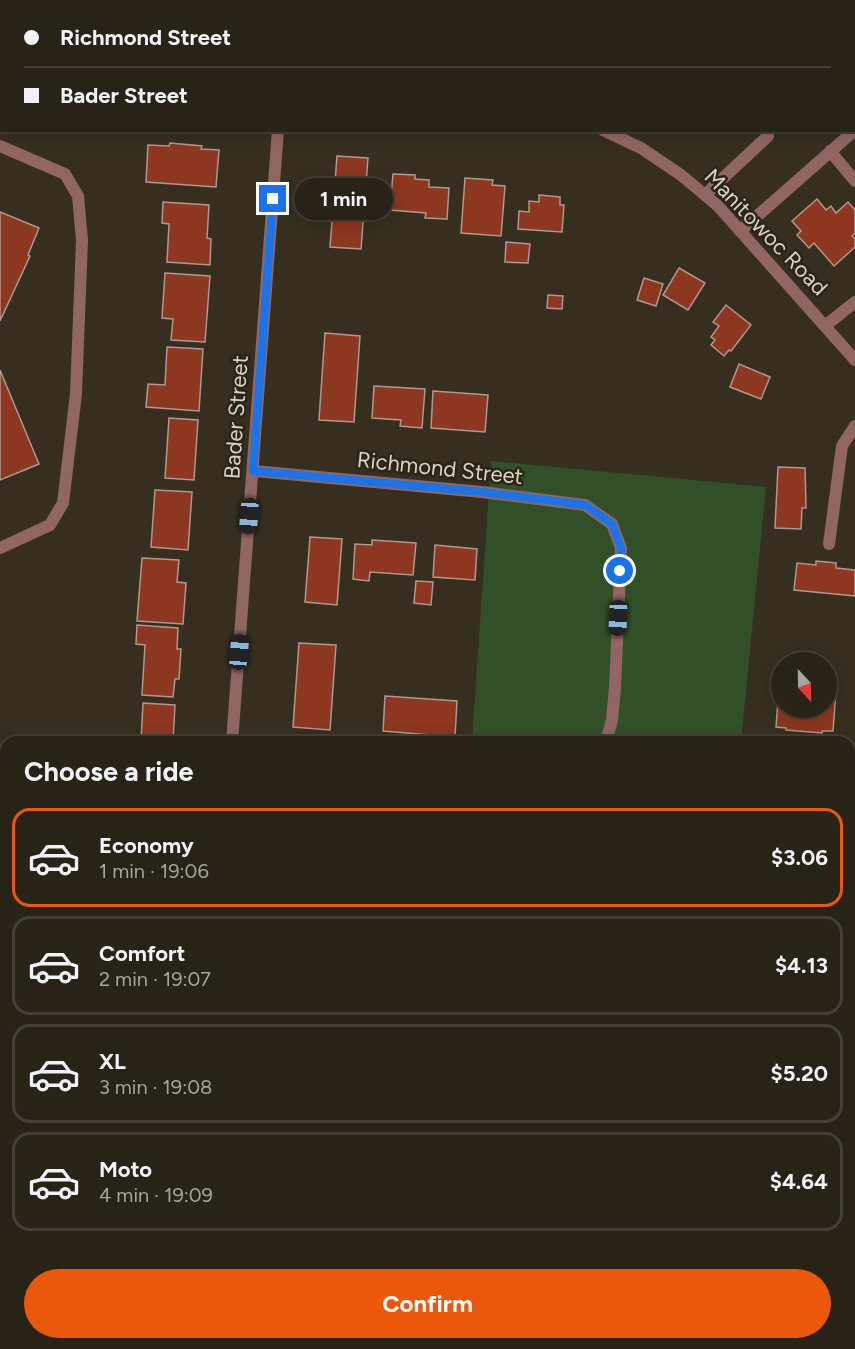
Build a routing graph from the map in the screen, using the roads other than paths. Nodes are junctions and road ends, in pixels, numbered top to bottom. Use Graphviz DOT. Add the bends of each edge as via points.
graph roads {
  1 [pos="278,132"];
  2 [pos="607,132"];
  3 [pos="853,132"];
  4 [pos="768,136"];
  5 [pos="0,146"];
  6 [pos="830,151"];
  7 [pos="855,181"];
  8 [pos="705,195"];
  9 [pos="740,231"];
  10 [pos="855,302"];
  11 [pos="825,326"];
  12 [pos="855,360"];
  13 [pos="855,426"];
  14 [pos="253,471"];
  15 [pos="829,544"];
  16 [pos="0,548"];
  17 [pos="232,736"];
  18 [pos="608,736"];
  1 -- 14 [label="street, Bader Street"];
  2 -- 8 [label="street, Manitowoc Road" via="641,148"];
  3 -- 6 [label="street"];
  4 -- 8 [label="street"];
  5 -- 16 [label="street" via="65,174 78,196 82,240 75,394 63,503 50,525"];
  6 -- 7 [label="street"];
  6 -- 9 [label="street"];
  8 -- 9 [label="street, Manitowoc Road"];
  9 -- 11 [label="street, Manitowoc Road"];
  10 -- 11 [label="street"];
  11 -- 12 [label="street, Manitowoc Road"];
  13 -- 15 [label="street" via="842,446"];
  14 -- 17 [label="street, Bader Street"];
  14 -- 18 [label="street, Richmond Street" via="585,505 612,524 621,548 615,688"];
}
